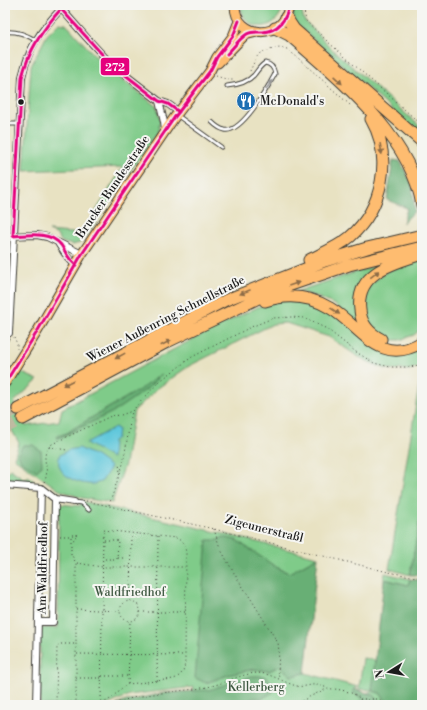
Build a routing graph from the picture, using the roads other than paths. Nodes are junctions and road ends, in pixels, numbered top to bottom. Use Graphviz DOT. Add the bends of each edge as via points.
graph roads {
  1 [pos="235,5"];
  2 [pos="289,5"];
  3 [pos="60,7"];
  4 [pos="286,17"];
  5 [pos="240,21"];
  6 [pos="275,28"];
  7 [pos="5,32"];
  8 [pos="257,32"];
  9 [pos="35,40"];
  10 [pos="210,71"];
  11 [pos="227,86"];
  12 [pos="359,99"];
  13 [pos="159,101"];
  14 [pos="162,109"];
  15 [pos="177,115"];
  16 [pos="212,122"];
  17 [pos="5,124"];
  18 [pos="19,124"];
  19 [pos="165,132"];
  20 [pos="422,142"];
  21 [pos="221,147"];
  22 [pos="422,175"];
  23 [pos="422,205"];
  24 [pos="422,235"];
  25 [pos="5,236"];
  26 [pos="13,236"];
  27 [pos="58,243"];
  28 [pos="422,247"];
  29 [pos="82,254"];
  30 [pos="422,254"];
  31 [pos="76,265"];
  32 [pos="282,277"];
  33 [pos="245,304"];
  34 [pos="9,333"];
  35 [pos="422,333"];
  36 [pos="5,342"];
  37 [pos="422,342"];
  38 [pos="5,383"];
  39 [pos="5,485"];
  40 [pos="41,488"];
  41 [pos="55,499"];
  42 [pos="74,502"];
  43 [pos="89,510"];
  44 [pos="38,622"];
  45 [pos="36,705"];
  1 -- 5 [label="main road"];
  2 -- 4 [label="main road"];
  3 -- 9 [label="street"];
  3 -- 13 [label="street" via="110,63"];
  4 -- 6 [label="main road"];
  4 -- 12 [label="highway" via="294,29"];
  5 -- 8 [label="main road" via="250,30"];
  5 -- 10 [label="main road, Brucker Bundesstraße"];
  6 -- 8 [label="main road, Brucker Bundesstraße"];
  6 -- 12 [label="highway, one-way" via="289,36"];
  7 -- 9 [label="lane" via="15,32"];
  8 -- 10 [label="main road, Brucker Bundesstraße" via="245,35"];
  9 -- 18 [label="street" via="26,59 22,77"];
  10 -- 15 [label="main road, Brucker Bundesstraße"];
  16 -- 11 [label="lane, one-way" via="223,130 235,128 256,104 275,74 274,69 265,63 243,83"];
  12 -- 20 [label="highway" via="384,107"];
  12 -- 22 [label="highway" via="395,129"];
  12 -- 23 [label="highway" via="372,112 406,159 416,179"];
  12 -- 32 [label="highway, one-way" via="377,130 382,149 383,171 376,200 362,224 349,237 333,248 291,268"];
  13 -- 14 [label="street"];
  13 -- 15 [label="street" via="168,104"];
  14 -- 15 [label="street"];
  14 -- 19 [label="street"];
  15 -- 19 [label="main road, Brucker Bundesstraße"];
  15 -- 21 [label="lane"];
  17 -- 18 [label="lane"];
  18 -- 26 [label="street"];
  19 -- 29 [label="main road, Brucker Bundesstraße"];
  24 -- 32 [label="highway, Wiener Außenring Schnellstraße" via="367,248"];
  25 -- 26 [label="street"];
  26 -- 27 [label="street" via="37,235"];
  26 -- 34 [label="street"];
  27 -- 29 [label="street"];
  27 -- 31 [label="street"];
  33 -- 28 [label="highway, Wiener Außenring Schnellstraße, one-way" via="320,274 380,256"];
  29 -- 31 [label="main road, Brucker Bundesstraße"];
  35 -- 30 [label="highway, one-way" via="412,339 388,342 366,327 360,314 359,302 365,283 374,274"];
  31 -- 38 [label="main road, Brucker Bundesstraße"];
  32 -- 33 [label="highway, Wiener Außenring Schnellstraße, one-way" via="226,300 20,414"];
  33 -- 37 [label="highway, one-way" via="258,304 284,297 303,298 330,308 380,347 401,350"];
  34 -- 36 [label="lane"];
  39 -- 40 [label="street"];
  40 -- 41 [label="street"];
  40 -- 44 [label="street, Am Waldfriedhof"];
  41 -- 42 [label="street"];
  41 -- 44 [label="street, Am Waldfriedhof" via="53,622"];
  42 -- 43 [label="lane" via="81,503"];
  44 -- 45 [label="street, Am Waldfriedhof"];
}
